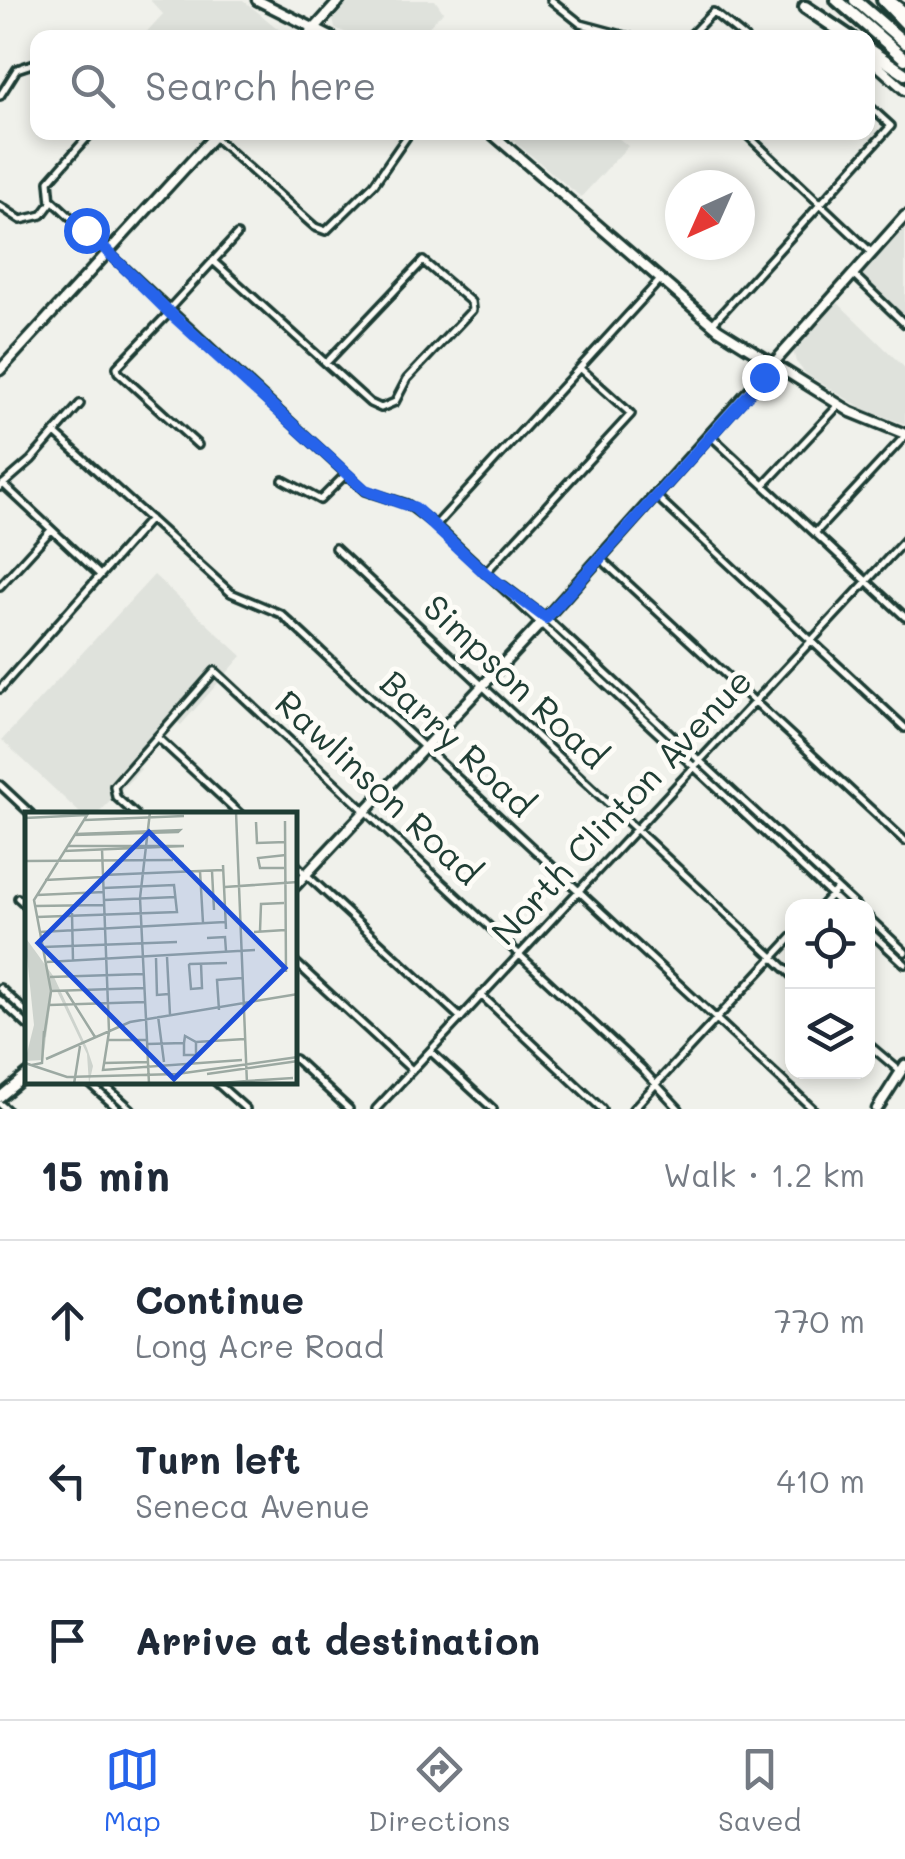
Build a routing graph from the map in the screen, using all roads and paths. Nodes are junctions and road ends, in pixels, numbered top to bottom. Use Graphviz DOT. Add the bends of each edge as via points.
graph roads {
  1 [pos="258,0"];
  2 [pos="340,0"];
  3 [pos="550,0"];
  4 [pos="837,0"];
  5 [pos="856,0"];
  6 [pos="887,0"];
  7 [pos="801,4"];
  8 [pos="905,12"];
  9 [pos="905,23"];
  10 [pos="314,28"];
  11 [pos="318,30"];
  12 [pos="603,30"];
  13 [pos="696,30"];
  14 [pos="735,30"];
  15 [pos="836,30"];
  16 [pos="872,30"];
  17 [pos="875,33"];
  18 [pos="905,43"];
  19 [pos="875,54"];
  20 [pos="905,59"];
  21 [pos="875,64"];
  22 [pos="30,65"];
  23 [pos="905,74"];
  24 [pos="905,90"];
  25 [pos="0,96"];
  26 [pos="875,111"];
  27 [pos="85,140"];
  28 [pos="211,140"];
  29 [pos="221,140"];
  30 [pos="404,140"];
  31 [pos="499,140"];
  32 [pos="752,140"];
  33 [pos="51,199"];
  34 [pos="820,204"];
  35 [pos="0,206"];
  36 [pos="905,216"];
  37 [pos="237,234"];
  38 [pos="108,252"];
  39 [pos="872,252"];
  40 [pos="213,261"];
  41 [pos="853,273"];
  42 [pos="660,280"];
  43 [pos="169,311"];
  44 [pos="712,324"];
  45 [pos="905,324"];
  46 [pos="326,363"];
  47 [pos="774,364"];
  48 [pos="580,368"];
  49 [pos="0,370"];
  50 [pos="80,404"];
  51 [pos="839,404"];
  52 [pos="56,434"];
  53 [pos="905,435"];
  54 [pos="711,436"];
  55 [pos="198,445"];
  56 [pos="346,474"];
  57 [pos="284,480"];
  58 [pos="1,485"];
  59 [pos="764,485"];
  60 [pos="656,496"];
  61 [pos="150,520"];
  62 [pos="436,526"];
  63 [pos="51,530"];
  64 [pos="814,533"];
  65 [pos="905,540"];
  66 [pos="335,548"];
  67 [pos="600,558"];
  68 [pos="485,573"];
  69 [pos="100,575"];
  70 [pos="866,581"];
  71 [pos="0,586"];
  72 [pos="905,616"];
  73 [pos="543,621"];
  74 [pos="811,640"];
  75 [pos="483,686"];
  76 [pos="0,689"];
  77 [pos="754,701"];
  78 [pos="905,728"];
  79 [pos="157,737"];
  80 [pos="425,748"];
  81 [pos="699,760"];
  82 [pos="693,767"];
  83 [pos="0,786"];
  84 [pos="30,812"];
  85 [pos="133,812"];
  86 [pos="238,812"];
  87 [pos="366,812"];
  88 [pos="635,828"];
  89 [pos="905,842"];
  90 [pos="298,867"];
  91 [pos="306,875"];
  92 [pos="298,883"];
  93 [pos="837,889"];
  94 [pos="578,890"];
  95 [pos="831,896"];
  96 [pos="18,898"];
  97 [pos="828,899"];
  98 [pos="835,899"];
  99 [pos="848,899"];
  100 [pos="25,904"];
  101 [pos="875,924"];
  102 [pos="875,936"];
  103 [pos="785,946"];
  104 [pos="905,952"];
  105 [pos="520,954"];
  106 [pos="774,958"];
  107 [pos="905,964"];
  108 [pos="298,965"];
  109 [pos="785,968"];
  110 [pos="0,988"];
  111 [pos="482,996"];
  112 [pos="0,1000"];
  113 [pos="25,1011"];
  114 [pos="461,1018"];
  115 [pos="716,1019"];
  116 [pos="25,1023"];
  117 [pos="875,1049"];
  118 [pos="430,1050"];
  119 [pos="298,1062"];
  120 [pos="903,1068"];
  121 [pos="412,1070"];
  122 [pos="25,1077"];
  123 [pos="90,1084"];
  124 [pos="103,1084"];
  125 [pos="218,1084"];
  126 [pos="656,1084"];
  127 [pos="0,1100"];
  128 [pos="6,1109"];
  129 [pos="118,1109"];
  130 [pos="130,1109"];
  131 [pos="246,1109"];
  132 [pos="349,1109"];
  133 [pos="376,1109"];
  134 [pos="494,1109"];
  135 [pos="602,1109"];
  136 [pos="633,1109"];
  137 [pos="679,1109"];
  138 [pos="812,1109"];
  139 [pos="877,1109"];
  1 -- 10 [label="main road"];
  2 -- 10 [label="main road"];
  3 -- 12 [label="street" via="577,23"];
  4 -- 16 [label="highway"];
  5 -- 18 [label="highway"];
  6 -- 8 [label="main road"];
  6 -- 9 [label="highway"];
  7 -- 15 [label="highway"];
  10 -- 11 [label="main road"];
  13 -- 14 [label="street" via="714,12"];
  17 -- 20 [label="highway"];
  19 -- 23 [label="highway"];
  21 -- 24 [label="main road"];
  22 -- 25 [label="street" via="17,69"];
  26 -- 34 [label="street" via="891,126"];
  27 -- 33 [label="street" via="49,181"];
  28 -- 38 [label="main road"];
  29 -- 30 [label="street" via="326,231 374,184"];
  31 -- 42 [label="main road"];
  32 -- 34 [label="street"];
  33 -- 35 [label="street" via="32,220"];
  33 -- 38 [label="street"];
  34 -- 39 [label="street"];
  34 -- 44 [label="street"];
  36 -- 39 [label="main road"];
  37 -- 40 [label="street"];
  38 -- 43 [label="street"];
  38 -- 49 [label="main road"];
  39 -- 41 [label="main road"];
  40 -- 43 [label="street"];
  40 -- 46 [label="street"];
  41 -- 45 [label="street"];
  41 -- 47 [label="main road"];
  42 -- 44 [label="main road"];
  42 -- 48 [label="street"];
  43 -- 55 [label="street" via="118,372"];
  43 -- 56 [label="street"];
  44 -- 47 [label="main road"];
  46 -- 46 [label="street" via="416,264 429,262 468,296 472,310 384,408"];
  47 -- 51 [label="main road"];
  47 -- 54 [label="main road"];
  48 -- 62 [label="street"];
  48 -- 68 [label="street" via="631,414"];
  50 -- 52 [label="street"];
  51 -- 53 [label="main road"];
  51 -- 59 [label="street"];
  52 -- 58 [label="street"];
  52 -- 61 [label="street, Barry Road"];
  53 -- 64 [label="street"];
  54 -- 59 [label="street"];
  54 -- 60 [label="main road"];
  56 -- 57 [label="street" via="320,500"];
  56 -- 62 [label="street" via="371,494 408,504"];
  58 -- 63 [label="street"];
  59 -- 64 [label="street"];
  60 -- 67 [label="main road"];
  60 -- 74 [label="street"];
  61 -- 69 [label="street"];
  61 -- 80 [label="street, Barry Road" via="236,596 281,614"];
  62 -- 68 [label="street"];
  63 -- 69 [label="street"];
  63 -- 71 [label="street"];
  64 -- 70 [label="street"];
  65 -- 70 [label="street, North Clinton Avenue"];
  66 -- 75 [label="street, Simpson Road"];
  67 -- 73 [label="main road"];
  67 -- 77 [label="street"];
  68 -- 73 [label="street"];
  69 -- 76 [label="street"];
  70 -- 72 [label="street"];
  70 -- 74 [label="street, North Clinton Avenue"];
  73 -- 75 [label="main road"];
  73 -- 81 [label="street"];
  73 -- 82 [label="street"];
  74 -- 77 [label="street, North Clinton Avenue"];
  74 -- 78 [label="street"];
  75 -- 80 [label="main road"];
  75 -- 88 [label="street, Simpson Road"];
  77 -- 81 [label="street, North Clinton Avenue"];
  77 -- 89 [label="street"];
  79 -- 85 [label="street" via="113,790"];
  79 -- 86 [label="street"];
  79 -- 87 [label="street, Rawlinson Road" via="215,671"];
  80 -- 87 [label="main road"];
  80 -- 94 [label="street, Barry Road"];
  81 -- 82 [label="street, North Clinton Avenue"];
  81 -- 93 [label="street"];
  82 -- 88 [label="street, North Clinton Avenue"];
  82 -- 95 [label="street"];
  83 -- 84 [label="street"];
  87 -- 91 [label="main road"];
  87 -- 105 [label="street, Rawlinson Road"];
  88 -- 94 [label="street, North Clinton Avenue"];
  88 -- 106 [label="street, Simpson Road"];
  90 -- 91 [label="street"];
  91 -- 92 [label="main road"];
  91 -- 114 [label="street"];
  93 -- 95 [label="street"];
  93 -- 99 [label="street"];
  94 -- 105 [label="street, North Clinton Avenue"];
  94 -- 115 [label="street, Barry Road"];
  95 -- 97 [label="street"];
  95 -- 98 [label="street"];
  96 -- 100 [label="street"];
  101 -- 104 [label="street"];
  102 -- 107 [label="street"];
  103 -- 106 [label="street"];
  105 -- 111 [label="street, North Clinton Avenue"];
  105 -- 126 [label="street, Rawlinson Road"];
  106 -- 109 [label="street, Simpson Road"];
  106 -- 115 [label="street"];
  108 -- 121 [label="street"];
  110 -- 113 [label="street"];
  111 -- 114 [label="street, North Clinton Avenue"];
  111 -- 135 [label="street"];
  112 -- 116 [label="street"];
  114 -- 118 [label="street, North Clinton Avenue"];
  115 -- 126 [label="street"];
  115 -- 138 [label="street, Barry Road"];
  117 -- 120 [label="street"];
  118 -- 121 [label="street, North Clinton Avenue"];
  118 -- 134 [label="street"];
  119 -- 132 [label="street"];
  120 -- 139 [label="main road"];
  121 -- 133 [label="street, North Clinton Avenue"];
  122 -- 127 [label="main road"];
  123 -- 129 [label="street"];
  124 -- 130 [label="street"];
  125 -- 131 [label="street"];
  126 -- 136 [label="street"];
  126 -- 137 [label="street, Rawlinson Road"];
  127 -- 128 [label="street"];
}
